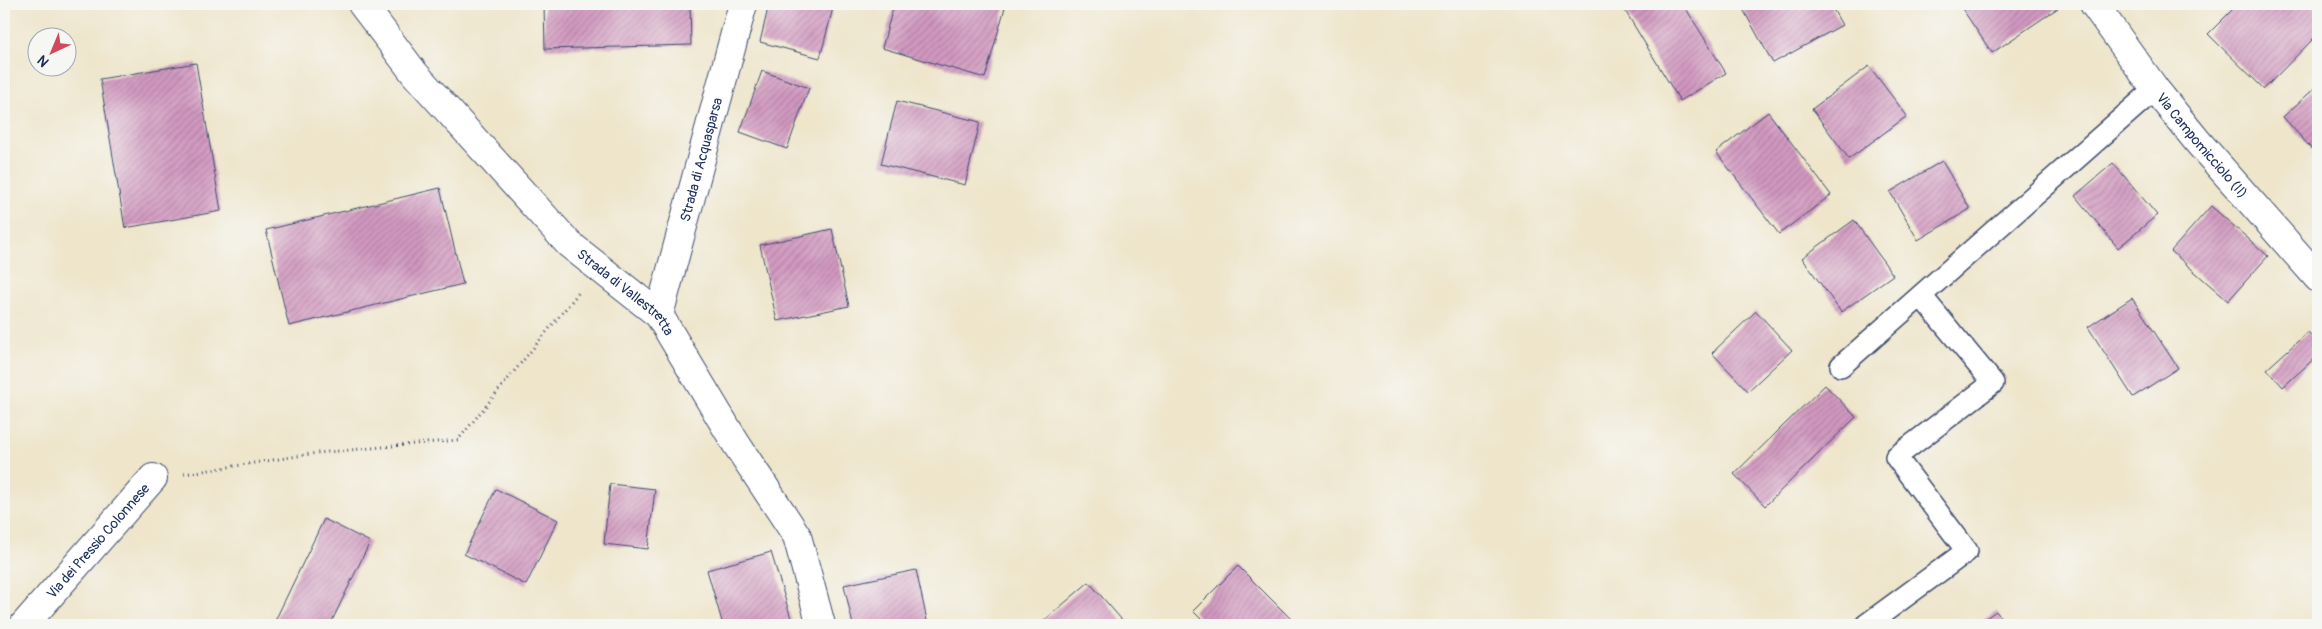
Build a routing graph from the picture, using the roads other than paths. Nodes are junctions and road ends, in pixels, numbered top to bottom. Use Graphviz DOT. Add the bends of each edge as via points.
graph roads {
  1 [pos="362,4"];
  2 [pos="743,4"];
  3 [pos="2094,4"];
  4 [pos="2155,89"];
  5 [pos="2318,278"];
  6 [pos="1922,297"];
  7 [pos="659,315"];
  8 [pos="1841,366"];
  9 [pos="153,478"];
  10 [pos="24,625"];
  11 [pos="821,625"];
  12 [pos="1866,625"];
  1 -- 7 [label="street, Strada di Vallestretta" via="415,74 569,244"];
  2 -- 7 [label="street, Strada di Acquasparsa"];
  3 -- 4 [label="street, Via Campomicciolo (II)"];
  4 -- 5 [label="street, Via Campomicciolo (II)"];
  4 -- 6 [label="lane"];
  6 -- 8 [label="lane"];
  6 -- 12 [label="lane" via="1992,383 1896,457 1966,551"];
  7 -- 11 [label="street, Strada di Vallestretta" via="735,442 797,536"];
  9 -- 10 [label="street, Via dei Pressio Colonnese"];
}
